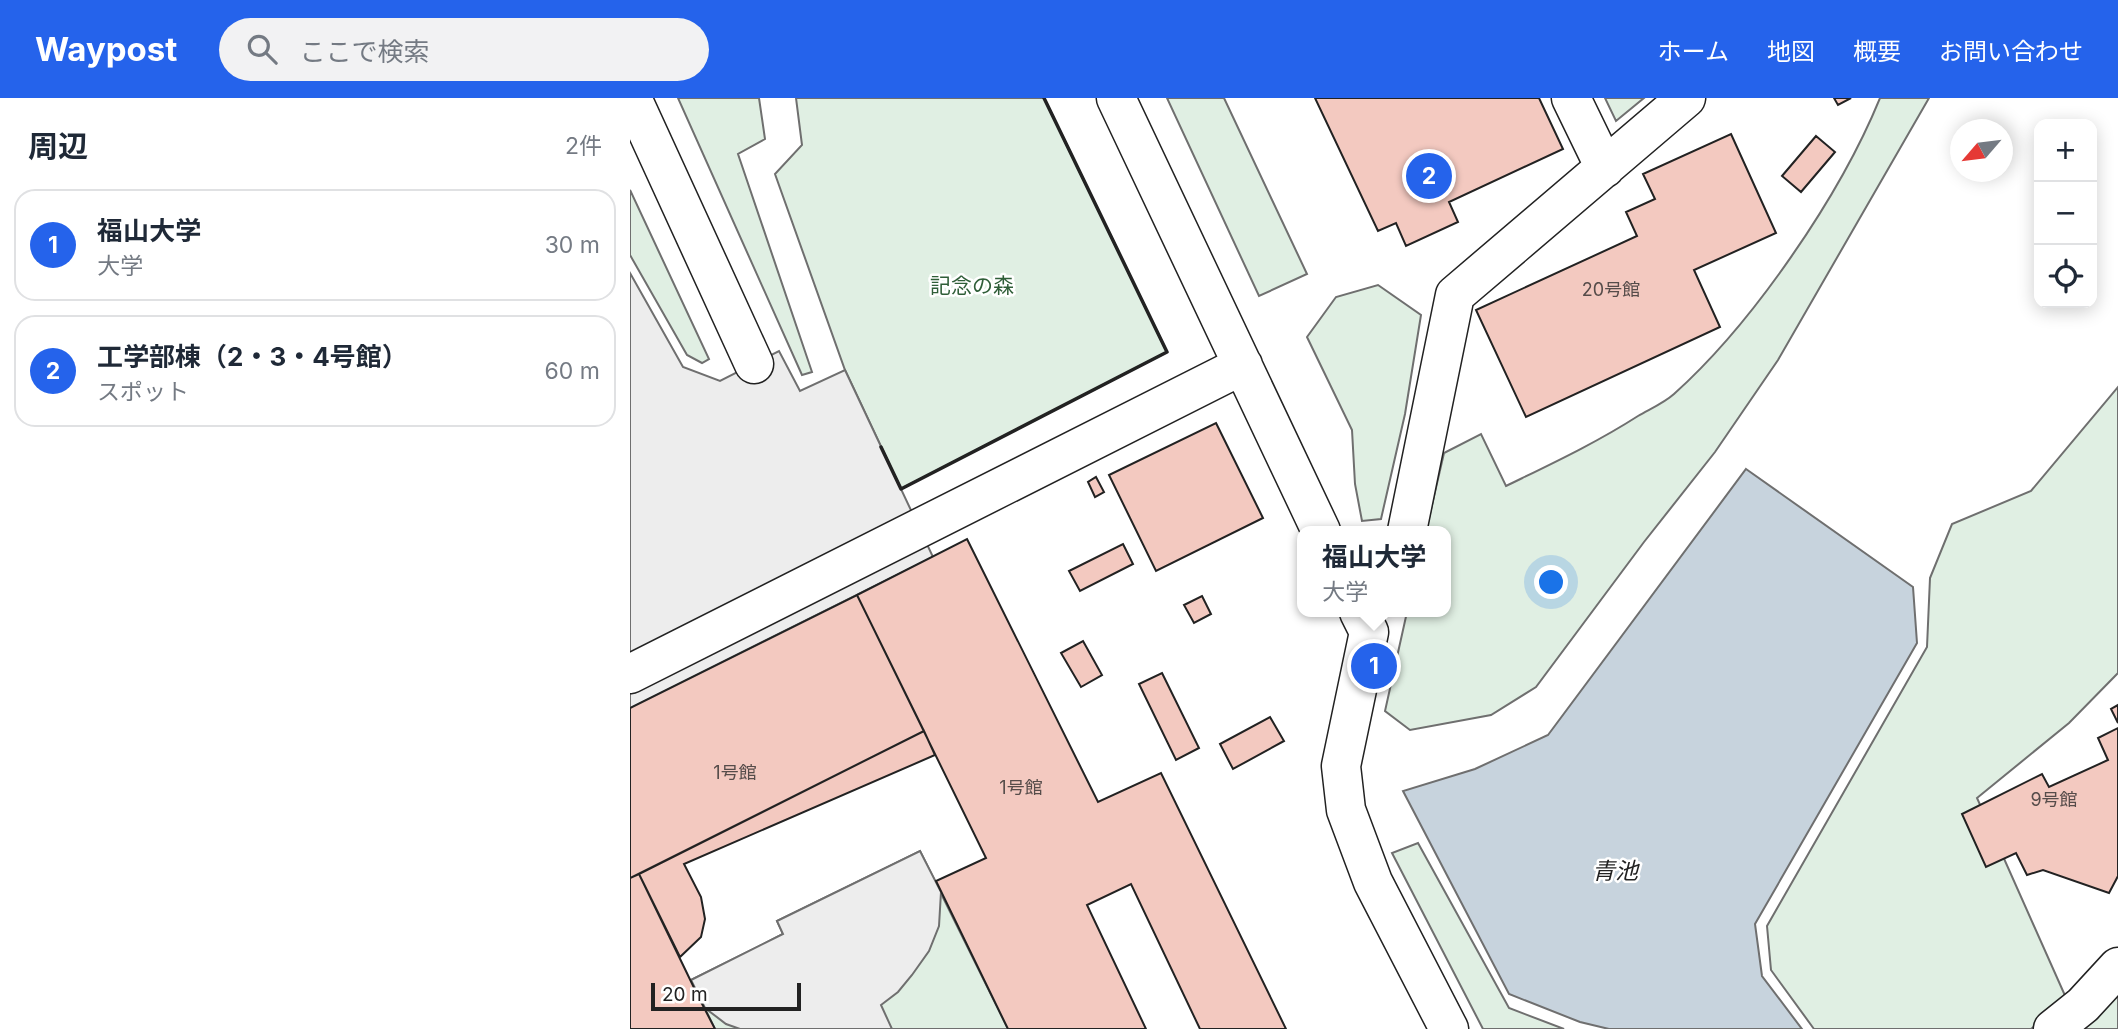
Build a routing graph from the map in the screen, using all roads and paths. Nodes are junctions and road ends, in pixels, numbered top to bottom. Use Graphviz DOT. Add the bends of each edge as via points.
graph roads {
  1 [pos="632,98"];
  2 [pos="1116,98"];
  3 [pos="1571,98"];
  4 [pos="1686,98"];
  5 [pos="1605,168"];
  6 [pos="754,364"];
  7 [pos="1243,365"];
  8 [pos="1319,526"];
  9 [pos="1408,526"];
  10 [pos="1373,618"];
  11 [pos="630,674"];
  12 [pos="2118,967"];
  13 [pos="1449,1029"];
  14 [pos="2053,1029"];
  1 -- 6 [label="lane"];
  2 -- 7 [label="lane"];
  3 -- 5 [label="lane"];
  4 -- 5 [label="lane"];
  5 -- 9 [label="lane" via="1455,295"];
  7 -- 8 [label="lane"];
  7 -- 11 [label="lane"];
  10 -- 13 [label="lane" via="1341,766 1346,810 1373,882"];
  12 -- 14 [label="lane"];
}
